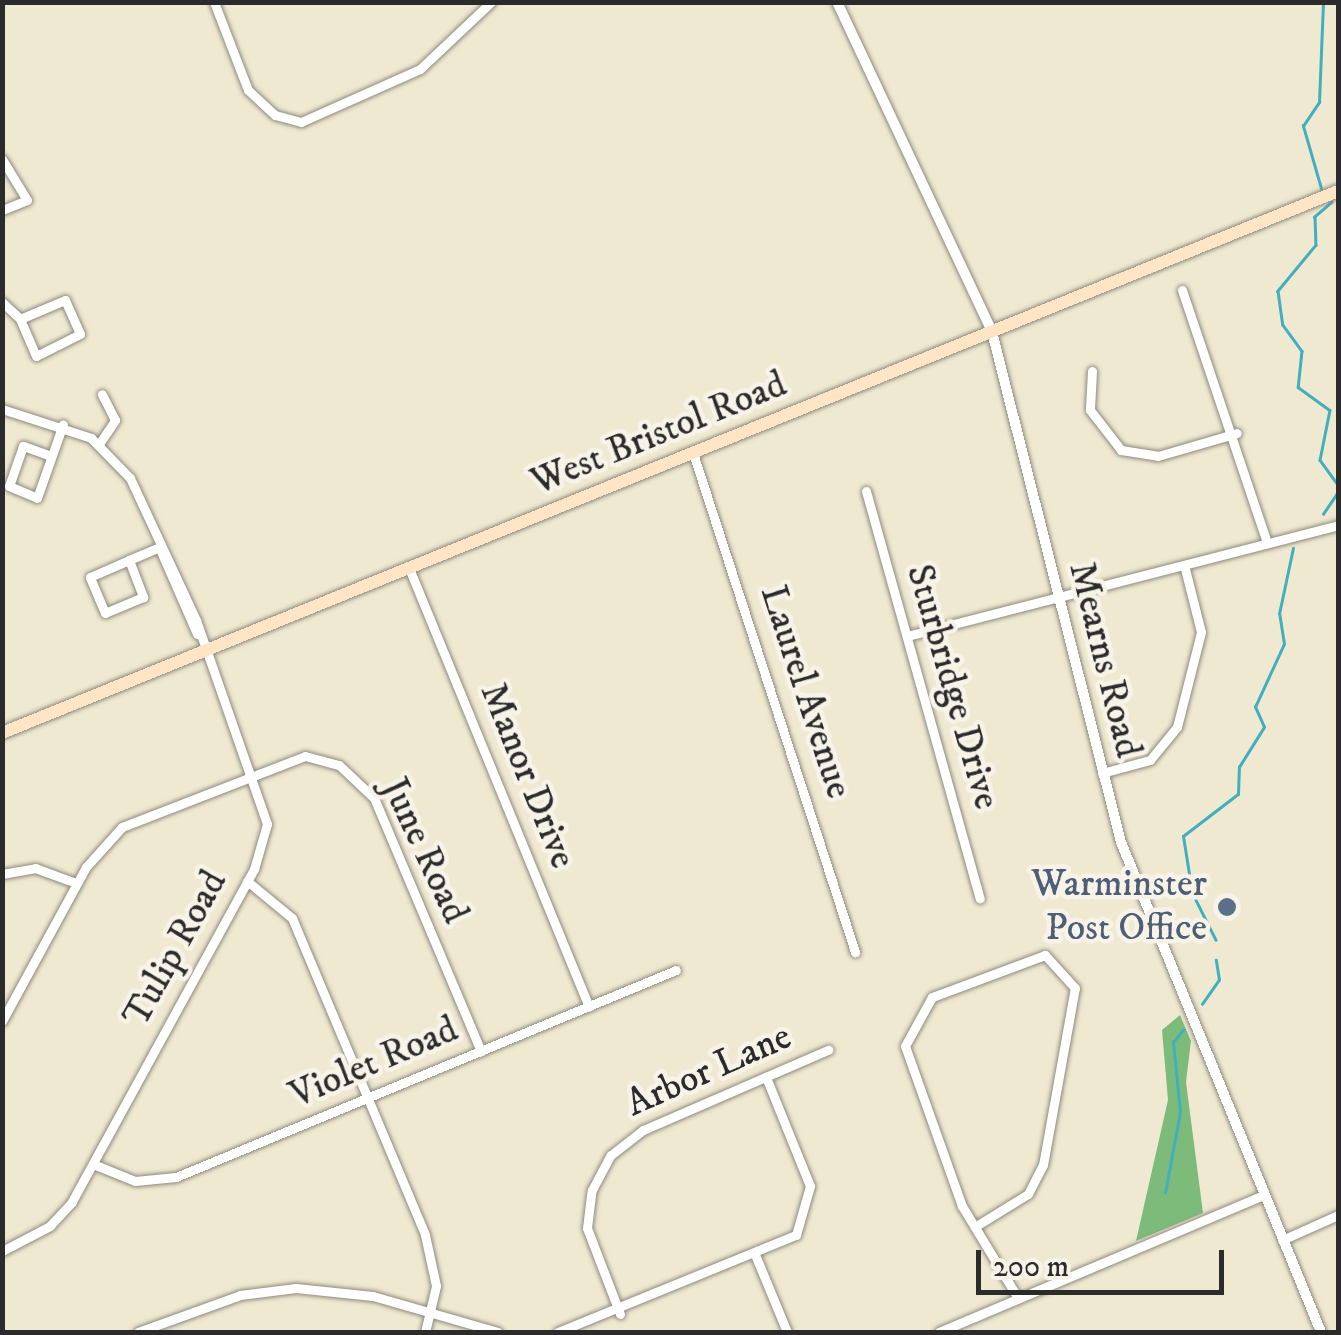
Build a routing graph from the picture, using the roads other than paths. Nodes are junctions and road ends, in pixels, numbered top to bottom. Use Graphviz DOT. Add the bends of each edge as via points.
graph roads {
  1 [pos="214,2"];
  2 [pos="491,2"];
  3 [pos="838,2"];
  4 [pos="2,158"];
  5 [pos="1338,191"];
  6 [pos="2,210"];
  7 [pos="1182,290"];
  8 [pos="2,302"];
  9 [pos="20,319"];
  10 [pos="992,332"];
  11 [pos="1092,371"];
  12 [pos="102,394"];
  13 [pos="2,409"];
  14 [pos="62,424"];
  15 [pos="1238,434"];
  16 [pos="99,444"];
  17 [pos="692,453"];
  18 [pos="51,456"];
  19 [pos="866,492"];
  20 [pos="1338,525"];
  21 [pos="1267,543"];
  22 [pos="160,547"];
  23 [pos="129,560"];
  24 [pos="1184,565"];
  25 [pos="410,568"];
  26 [pos="1057,598"];
  27 [pos="907,636"];
  28 [pos="202,651"];
  29 [pos="2,733"];
  30 [pos="253,769"];
  31 [pos="1102,773"];
  32 [pos="2,874"];
  33 [pos="247,881"];
  34 [pos="76,884"];
  35 [pos="980,898"];
  36 [pos="855,952"];
  37 [pos="676,970"];
  38 [pos="589,1007"];
  39 [pos="2,1022"];
  40 [pos="828,1050"];
  41 [pos="481,1051"];
  42 [pos="766,1078"];
  43 [pos="368,1098"];
  44 [pos="93,1164"];
  45 [pos="1263,1195"];
  46 [pos="1338,1215"];
  47 [pos="976,1226"];
  48 [pos="1282,1240"];
  49 [pos="2,1250"];
  50 [pos="756,1257"];
  51 [pos="1018,1298"];
  52 [pos="430,1314"];
  53 [pos="620,1314"];
  54 [pos="138,1332"];
  55 [pos="425,1332"];
  56 [pos="498,1332"];
  57 [pos="558,1332"];
  58 [pos="787,1332"];
  59 [pos="939,1332"];
  60 [pos="1321,1332"];
  1 -- 2 [label="street" via="248,90 275,115 300,122 420,69"];
  3 -- 10 [label="street, Mearns Road"];
  4 -- 6 [label="street" via="27,200"];
  5 -- 10 [label="main road, West Bristol Road"];
  7 -- 15 [label="street"];
  8 -- 9 [label="street"];
  9 -- 9 [label="street" via="65,300 80,334 36,356"];
  10 -- 17 [label="main road, West Bristol Road"];
  10 -- 26 [label="street, Mearns Road"];
  11 -- 15 [label="street" via="1090,410 1120,450 1158,456"];
  12 -- 16 [label="street" via="114,420"];
  13 -- 14 [label="street, Tulip Road"];
  14 -- 16 [label="street, Tulip Road"];
  14 -- 18 [label="street"];
  15 -- 21 [label="street"];
  16 -- 22 [label="street, Tulip Road" via="130,478"];
  17 -- 25 [label="main road, West Bristol Road"];
  17 -- 36 [label="street, Laurel Avenue"];
  18 -- 18 [label="street" via="38,498 9,486 24,446"];
  19 -- 27 [label="street, Sturbridge Drive"];
  20 -- 21 [label="street"];
  21 -- 24 [label="street"];
  22 -- 23 [label="street"];
  22 -- 28 [label="street, Tulip Road"];
  23 -- 23 [label="street" via="142,597 105,613 90,577"];
  24 -- 26 [label="street"];
  24 -- 31 [label="street" via="1201,632 1177,728 1150,760"];
  25 -- 28 [label="main road, West Bristol Road"];
  25 -- 38 [label="street, Manor Drive"];
  26 -- 27 [label="street"];
  26 -- 31 [label="street, Mearns Road"];
  27 -- 35 [label="street, Sturbridge Drive"];
  28 -- 29 [label="main road, West Bristol Road"];
  28 -- 30 [label="street, Tulip Road"];
  30 -- 33 [label="street, Tulip Road" via="267,834"];
  30 -- 34 [label="street, June Road" via="122,826"];
  30 -- 41 [label="street, June Road" via="317,757 368,789"];
  31 -- 45 [label="street, Mearns Road"];
  32 -- 34 [label="street" via="35,868"];
  33 -- 43 [label="street" via="292,918"];
  33 -- 44 [label="street, Tulip Road"];
  34 -- 39 [label="street, June Road"];
  37 -- 38 [label="street, Violet Road"];
  38 -- 41 [label="street, Violet Road"];
  40 -- 42 [label="street, Arbor Lane"];
  41 -- 43 [label="street, Violet Road"];
  42 -- 50 [label="street" via="811,1197 796,1234"];
  42 -- 53 [label="street, Arbor Lane" via="643,1130 603,1166 588,1228"];
  43 -- 44 [label="street, Violet Road" via="160,1182"];
  43 -- 52 [label="street" via="430,1249"];
  44 -- 49 [label="street, Tulip Road" via="50,1226"];
  45 -- 48 [label="street, Mearns Road"];
  45 -- 51 [label="street"];
  46 -- 48 [label="street"];
  47 -- 47 [label="street" via="906,1061 908,1030 932,997 1045,955 1075,988 1043,1165 1028,1194"];
  47 -- 51 [label="street"];
  48 -- 60 [label="street, Mearns Road"];
  50 -- 53 [label="street"];
  50 -- 58 [label="street"];
  51 -- 59 [label="street"];
  52 -- 54 [label="street" via="296,1288 240,1295"];
  52 -- 55 [label="street"];
  52 -- 56 [label="street"];
  53 -- 57 [label="street"];
}
